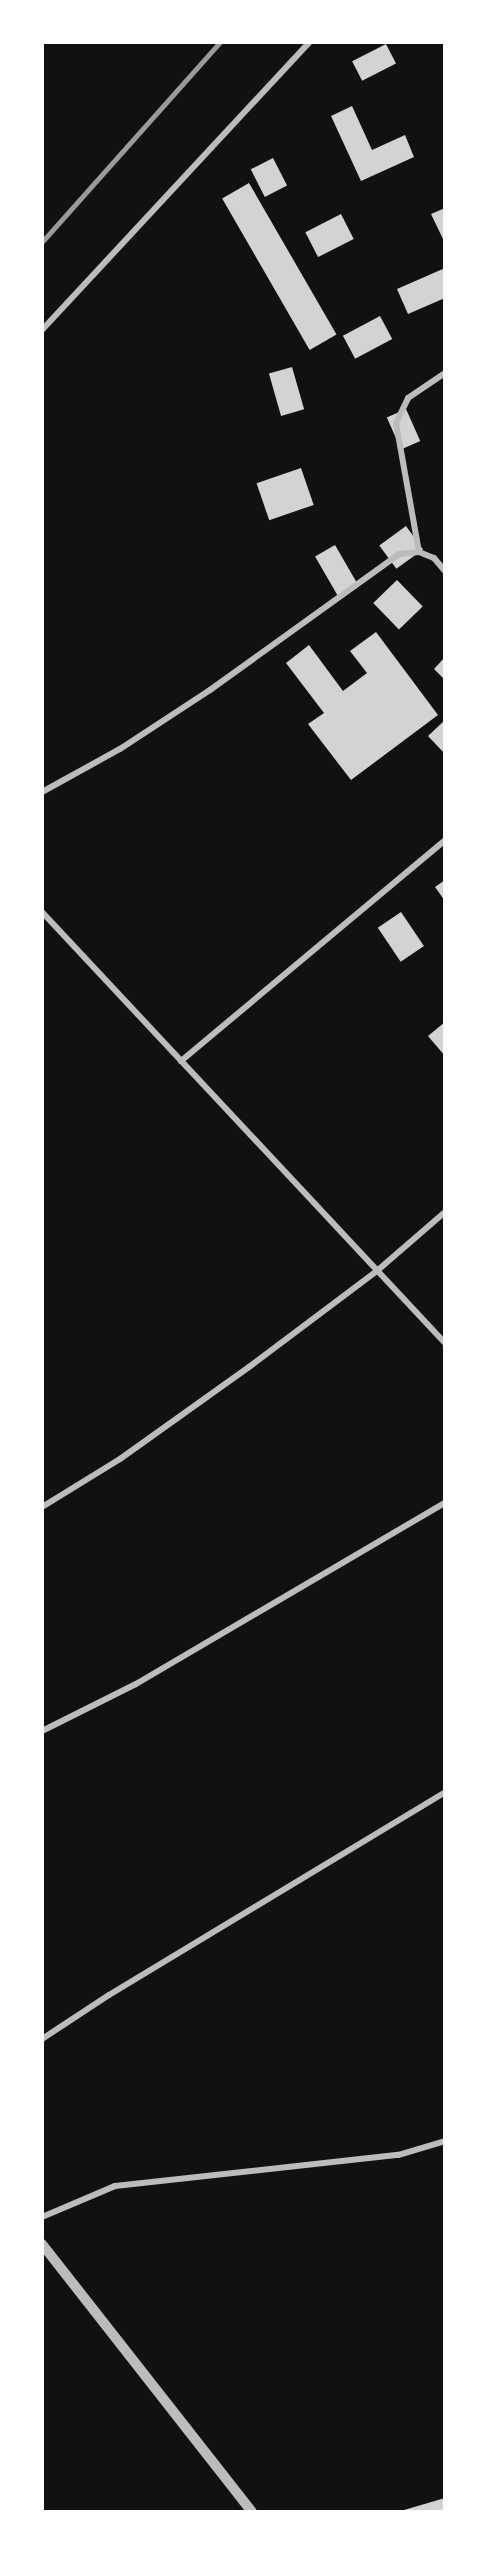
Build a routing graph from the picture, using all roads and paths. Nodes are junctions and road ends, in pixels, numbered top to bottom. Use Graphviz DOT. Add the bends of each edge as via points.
graph roads {
  1 [pos="310,42"];
  2 [pos="42,330"];
  3 [pos="445,373"];
  4 [pos="419,552"];
  5 [pos="445,571"];
  6 [pos="42,792"];
  7 [pos="445,840"];
  8 [pos="42,912"];
  9 [pos="181,1061"];
  10 [pos="445,1212"];
  11 [pos="378,1270"];
  12 [pos="445,1343"];
  13 [pos="445,1503"];
  14 [pos="42,1507"];
  15 [pos="42,1731"];
  16 [pos="445,1792"];
  17 [pos="42,2039"];
  18 [pos="445,2141"];
  19 [pos="42,2217"];
  20 [pos="42,2244"];
  21 [pos="252,2512"];
  1 -- 2 [label="street"];
  3 -- 4 [label="street" via="408,398 396,423"];
  4 -- 5 [label="street" via="434,558"];
  4 -- 6 [label="street" via="399,555 210,690 120,749"];
  7 -- 9 [label="street"];
  8 -- 9 [label="street"];
  9 -- 11 [label="street"];
  10 -- 11 [label="street"];
  11 -- 12 [label="street"];
  11 -- 14 [label="street" via="120,1459"];
  13 -- 15 [label="street" via="136,1684"];
  16 -- 17 [label="street"];
  18 -- 19 [label="street" via="398,2155 115,2186"];
  20 -- 21 [label="street"];
}
